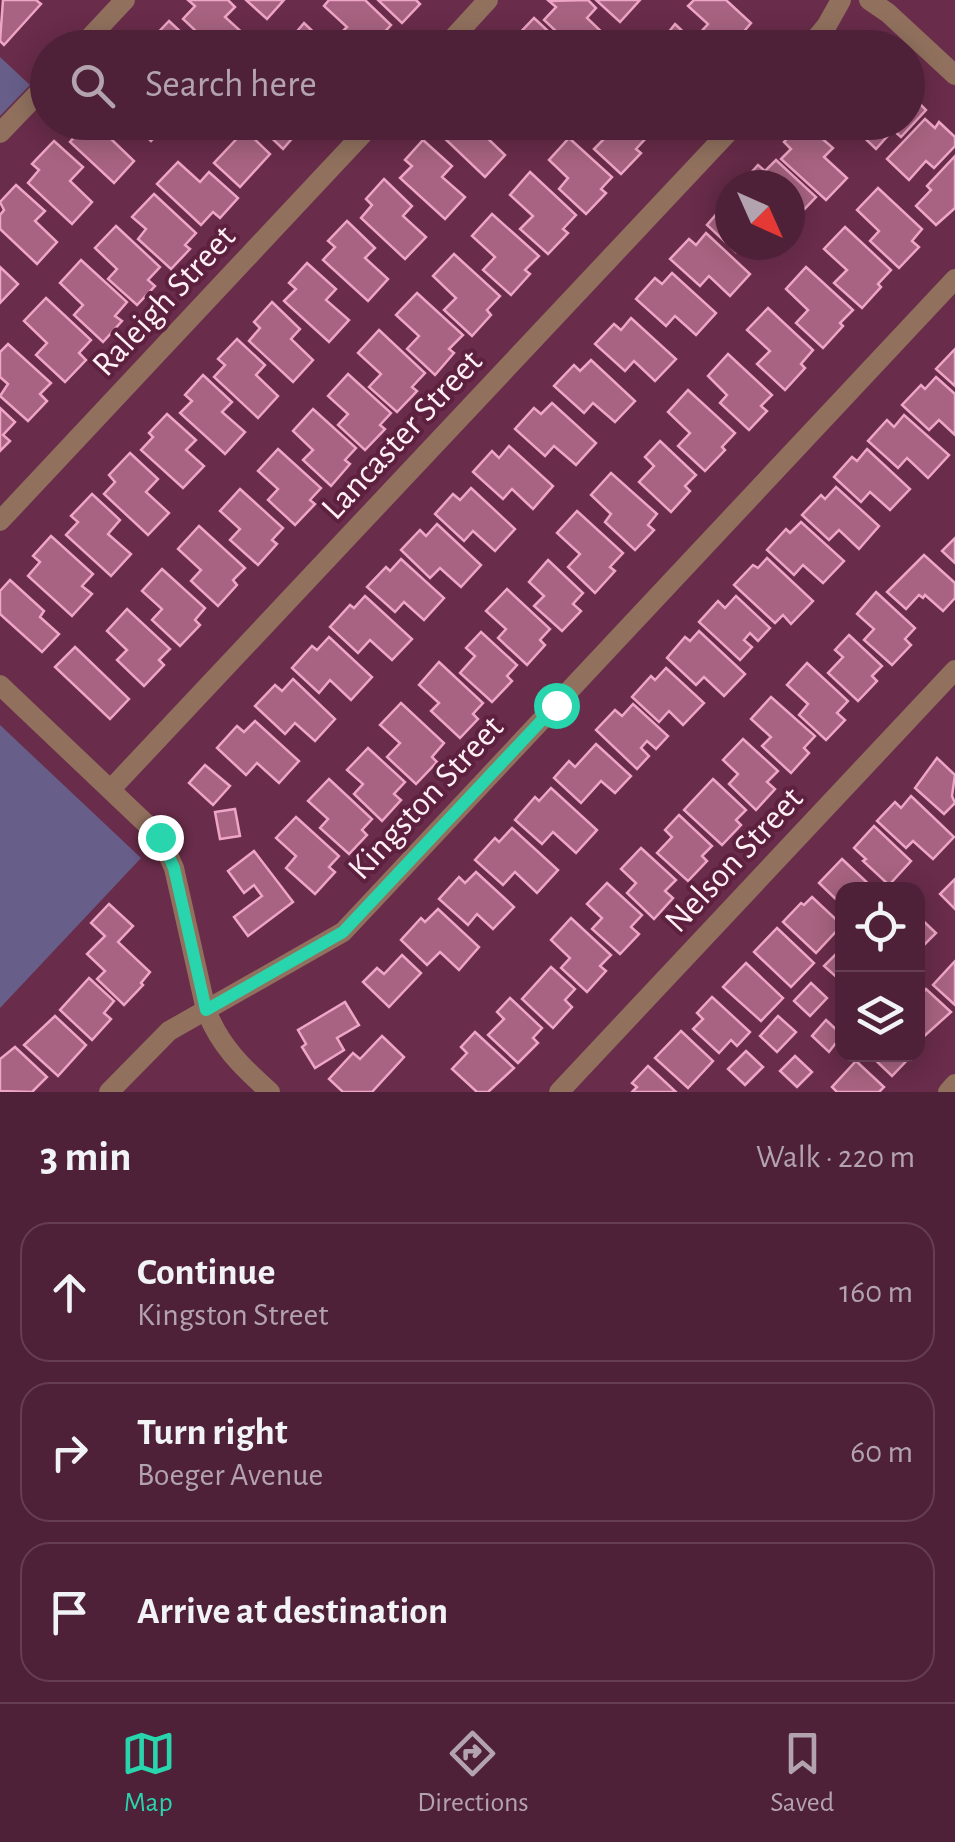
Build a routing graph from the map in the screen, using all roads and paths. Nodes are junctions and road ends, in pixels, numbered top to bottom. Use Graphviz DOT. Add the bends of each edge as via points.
graph roads {
  1 [pos="125,0"];
  2 [pos="488,0"];
  3 [pos="841,0"];
  4 [pos="869,0"];
  5 [pos="97,30"];
  6 [pos="460,30"];
  7 [pos="823,30"];
  8 [pos="907,30"];
  9 [pos="925,47"];
  10 [pos="955,75"];
  11 [pos="30,102"];
  12 [pos="0,133"];
  13 [pos="357,140"];
  14 [pos="721,140"];
  15 [pos="955,278"];
  16 [pos="0,521"];
  17 [pos="955,670"];
  18 [pos="0,685"];
  19 [pos="111,790"];
  20 [pos="206,1010"];
  21 [pos="955,1084"];
  22 [pos="109,1092"];
  23 [pos="270,1092"];
  24 [pos="559,1092"];
  25 [pos="948,1092"];
  1 -- 5 [label="street"];
  2 -- 6 [label="street"];
  3 -- 7 [label="street"];
  4 -- 8 [label="street"];
  9 -- 10 [label="street"];
  11 -- 12 [label="street"];
  13 -- 16 [label="street, Raleigh Street"];
  14 -- 19 [label="street, Lancaster Street"];
  15 -- 20 [label="street, Kingston Street" via="343,932"];
  17 -- 24 [label="street, Nelson Street"];
  18 -- 19 [label="street"];
  19 -- 20 [label="street" via="150,825 168,853"];
  20 -- 22 [label="street, Kingston Street" via="161,1038"];
  20 -- 23 [label="street" via="233,1058"];
  21 -- 25 [label="street"];
}
